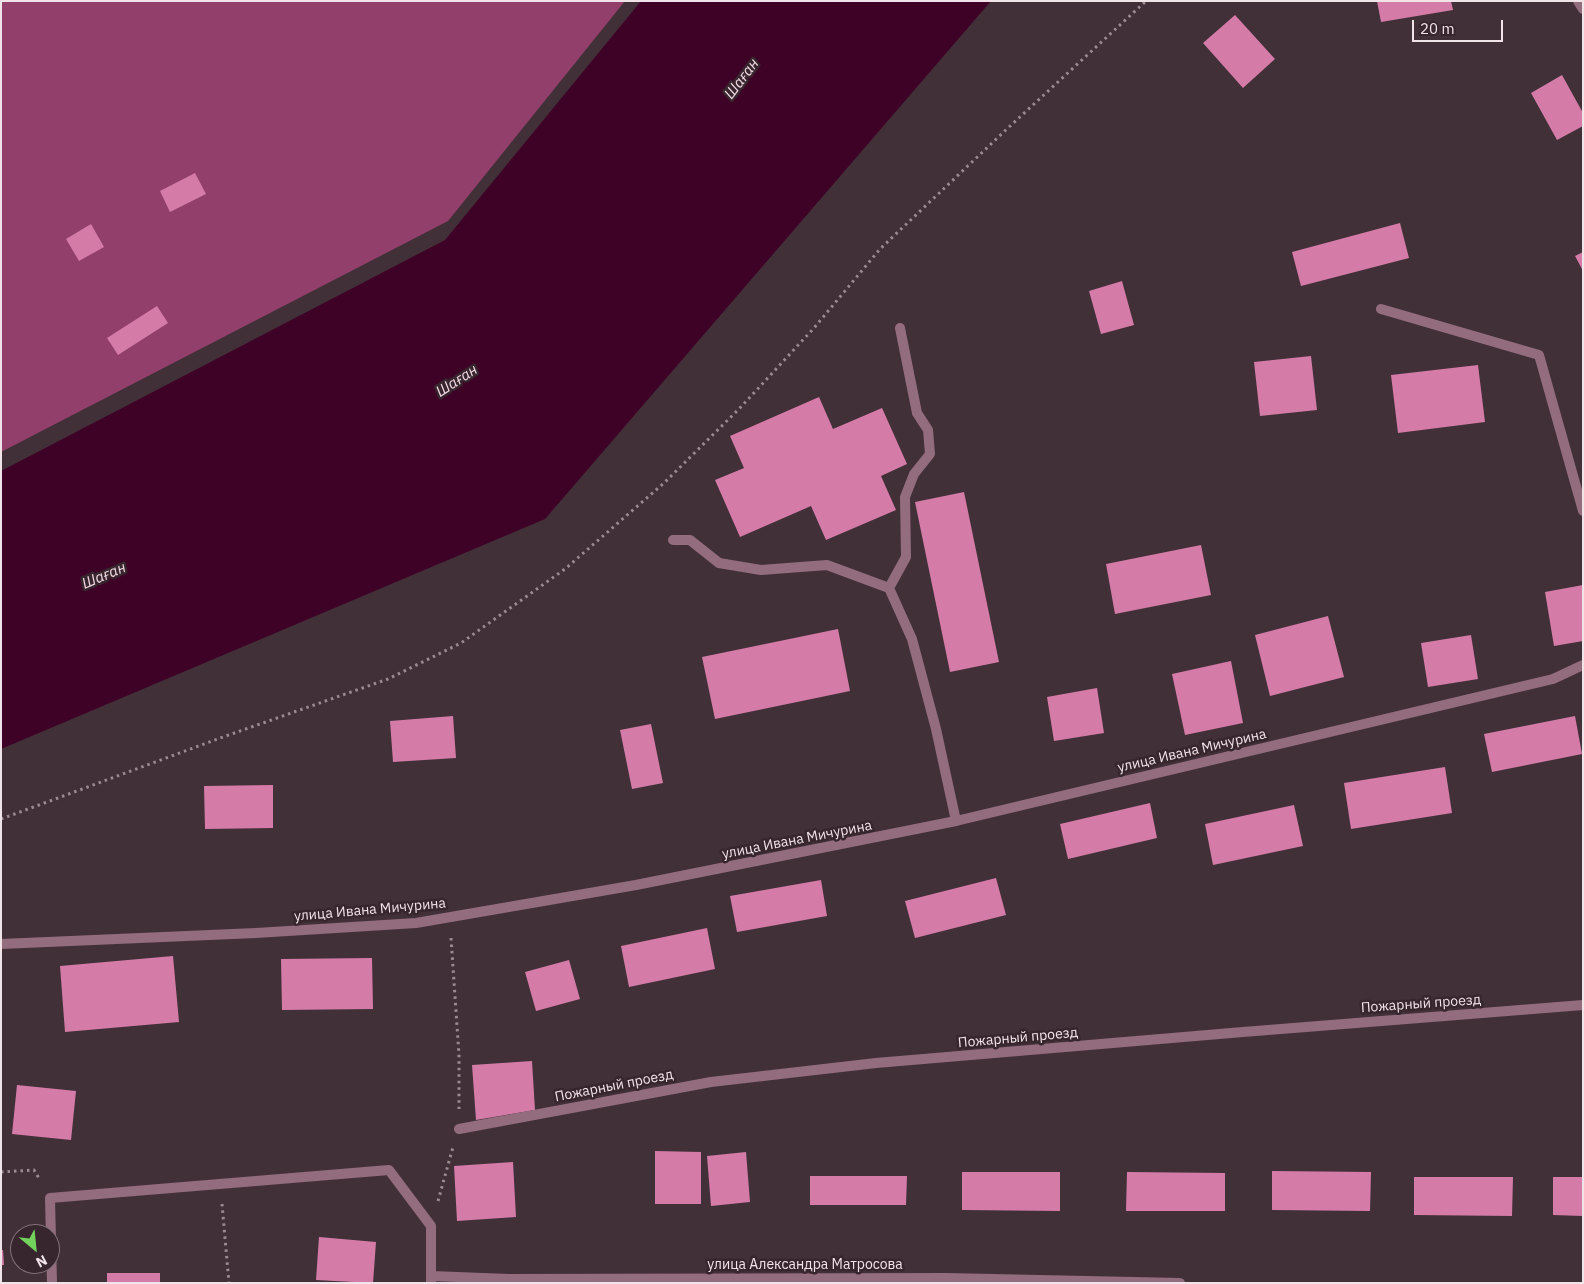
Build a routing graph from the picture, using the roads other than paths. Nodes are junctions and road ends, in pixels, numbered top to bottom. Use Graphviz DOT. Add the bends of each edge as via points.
graph roads {
  1 [pos="1578,1"];
  2 [pos="1583,9"];
  3 [pos="1381,309"];
  4 [pos="900,328"];
  5 [pos="1583,511"];
  6 [pos="673,540"];
  7 [pos="888,588"];
  8 [pos="1583,665"];
  9 [pos="956,821"];
  10 [pos="1,944"];
  11 [pos="1583,1006"];
  12 [pos="459,1129"];
  13 [pos="431,1279"];
  14 [pos="935,1280"];
  15 [pos="52,1283"];
  16 [pos="1180,1283"];
  1 -- 2 [label="street"];
  3 -- 5 [label="street" via="1539,355"];
  4 -- 7 [label="street" via="917,413 928,430 930,454 914,474 905,497 906,557"];
  6 -- 7 [label="street" via="690,540 719,563 761,570 827,565"];
  7 -- 9 [label="street" via="912,639"];
  8 -- 9 [label="street, улица Ивана Мичурина" via="1553,679"];
  9 -- 10 [label="street, улица Ивана Мичурина" via="636,885 416,923"];
  11 -- 12 [label="street, Пожарный проезд" via="866,1064 710,1082"];
  13 -- 14 [label="street, улица Александра Матросова"];
  13 -- 15 [label="street" via="431,1226 389,1170 50,1198"];
  14 -- 16 [label="street, улица Александра Матросова"];
}
